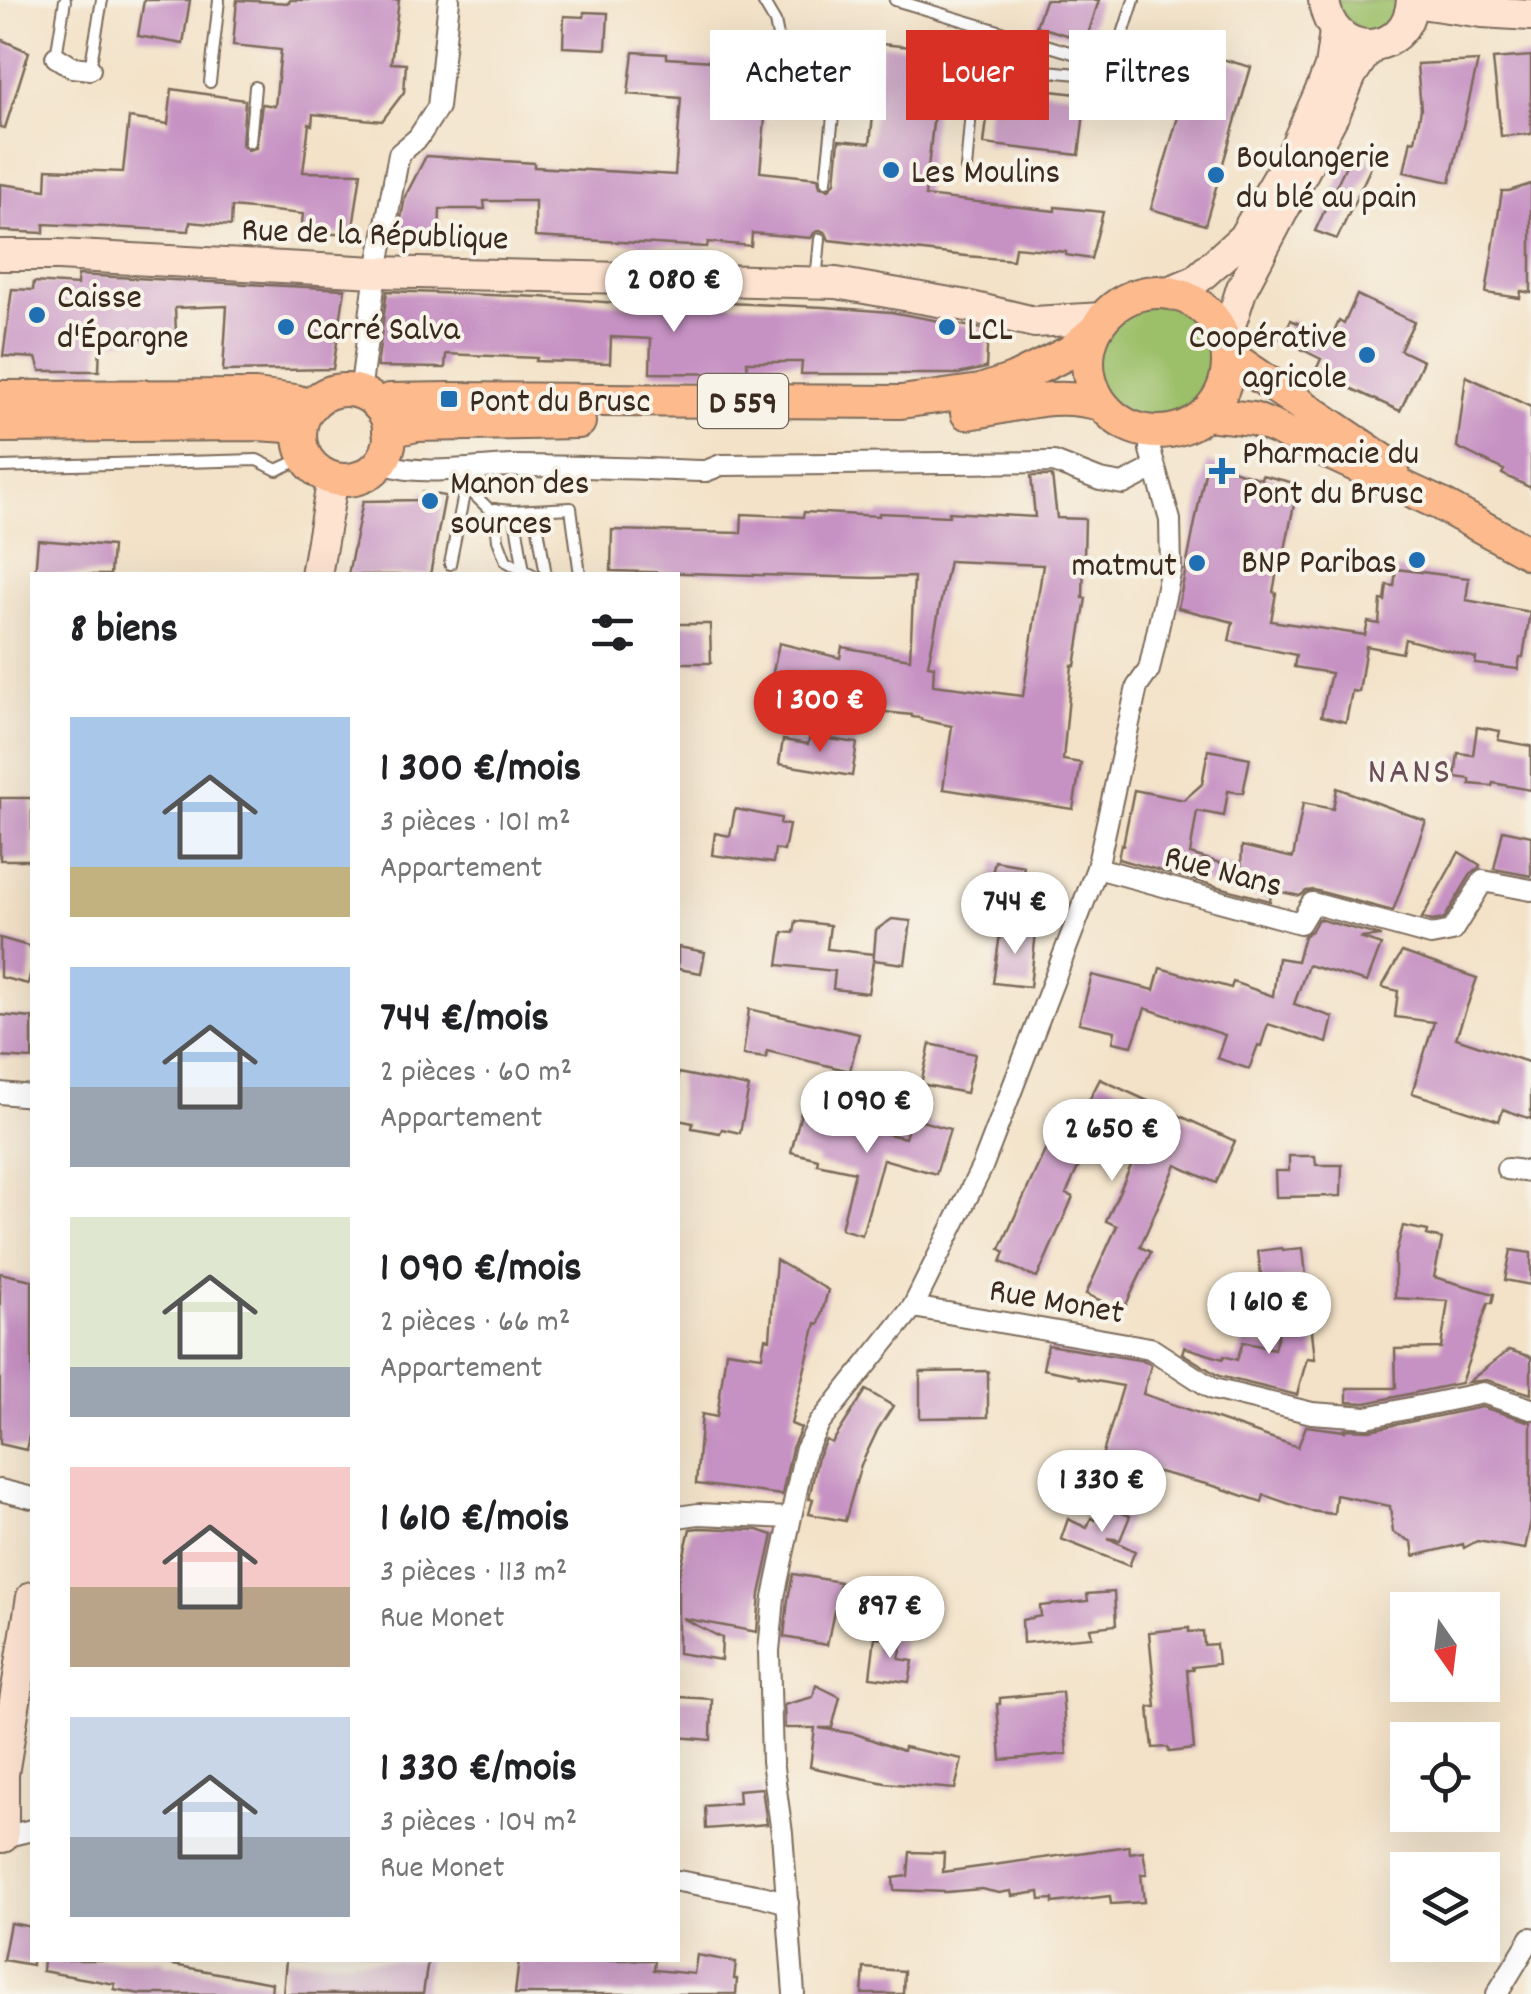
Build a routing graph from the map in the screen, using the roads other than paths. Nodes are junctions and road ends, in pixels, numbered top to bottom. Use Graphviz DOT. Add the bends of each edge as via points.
graph roads {
  1 [pos="65,0"];
  2 [pos="102,0"];
  3 [pos="219,0"];
  4 [pos="449,0"];
  5 [pos="762,0"];
  6 [pos="894,0"];
  7 [pos="1134,0"];
  8 [pos="1323,0"];
  9 [pos="1412,1"];
  10 [pos="1531,16"];
  11 [pos="1124,30"];
  12 [pos="1336,32"];
  13 [pos="1374,45"];
  14 [pos="1069,51"];
  15 [pos="56,57"];
  16 [pos="90,69"];
  17 [pos="1069,73"];
  18 [pos="210,82"];
  19 [pos="255,87"];
  20 [pos="250,142"];
  21 [pos="966,170"];
  22 [pos="826,181"];
  23 [pos="820,239"];
  24 [pos="0,255"];
  25 [pos="376,272"];
  26 [pos="816,282"];
  27 [pos="1169,292"];
  28 [pos="1098,325"];
  29 [pos="1227,348"];
  30 [pos="0,397"];
  31 [pos="1100,404"];
  32 [pos="1206,414"];
  33 [pos="377,422"];
  34 [pos="0,426"];
  35 [pos="305,432"];
  36 [pos="1151,432"];
  37 [pos="0,468"];
  38 [pos="1154,468"];
  39 [pos="334,478"];
  40 [pos="466,478"];
  41 [pos="1440,504"];
  42 [pos="494,509"];
  43 [pos="535,510"];
  44 [pos="514,511"];
  45 [pos="1531,554"];
  46 [pos="450,564"];
  47 [pos="317,572"];
  48 [pos="526,572"];
  49 [pos="528,572"];
  50 [pos="545,572"];
  51 [pos="580,572"];
  52 [pos="1097,868"];
  53 [pos="1531,890"];
  54 [pos="0,1094"];
  55 [pos="30,1096"];
  56 [pos="1507,1169"];
  57 [pos="1531,1172"];
  58 [pos="913,1306"];
  59 [pos="1531,1409"];
  60 [pos="0,1490"];
  61 [pos="30,1498"];
  62 [pos="680,1517"];
  63 [pos="790,1518"];
  64 [pos="30,1609"];
  65 [pos="9,1836"];
  66 [pos="680,1881"];
  67 [pos="788,1903"];
  68 [pos="1531,1938"];
  69 [pos="794,1994"];
  70 [pos="1497,1994"];
  1 -- 15 [label="lane"];
  2 -- 16 [label="lane"];
  3 -- 18 [label="lane"];
  4 -- 25 [label="street" via="438,108 399,154"];
  5 -- 22 [label="lane" via="780,51 838,60"];
  6 -- 14 [label="lane"];
  7 -- 11 [label="lane"];
  8 -- 12 [label="main road"];
  9 -- 10 [label="main road"];
  9 -- 13 [label="main road" via="1406,26"];
  12 -- 13 [label="main road"];
  12 -- 27 [label="main road" via="1322,88 1243,238 1195,281"];
  13 -- 29 [label="main road" via="1350,74 1242,288"];
  15 -- 16 [label="street"];
  17 -- 21 [label="lane" via="975,64"];
  19 -- 20 [label="lane"];
  23 -- 26 [label="lane"];
  24 -- 25 [label="main road, Rue de la République"];
  25 -- 26 [label="main road, Rue de la République"];
  25 -- 33 [label="street"];
  26 -- 28 [label="main road, Rue de la République" via="1034,322"];
  27 -- 28 [label="main road" via="1122,302"];
  27 -- 29 [label="main road" via="1204,308"];
  28 -- 31 [label="main road" via="1087,366"];
  28 -- 33 [label="main road, D 559" via="1070,352 1013,380 901,402 388,400"];
  29 -- 32 [label="main road" via="1227,377"];
  29 -- 41 [label="main road"];
  30 -- 35 [label="main road" via="255,396 295,401"];
  31 -- 33 [label="main road, D 559" via="1054,398 854,421"];
  31 -- 36 [label="main road" via="1132,428"];
  32 -- 36 [label="main road" via="1180,429"];
  32 -- 41 [label="main road" via="1253,419"];
  33 -- 35 [label="main road" via="350,391 328,393"];
  33 -- 39 [label="main road" via="365,475"];
  33 -- 40 [label="street" via="391,467"];
  34 -- 35 [label="main road" via="257,424"];
  35 -- 37 [label="lane" via="276,470 256,460"];
  35 -- 39 [label="main road" via="322,474"];
  36 -- 38 [label="street"];
  38 -- 40 [label="street" via="1123,484 1054,462 706,470 511,466"];
  38 -- 52 [label="street" via="1170,520 1171,569"];
  39 -- 47 [label="main road"];
  40 -- 42 [label="lane"];
  40 -- 46 [label="lane"];
  41 -- 45 [label="main road"];
  42 -- 44 [label="lane"];
  42 -- 48 [label="lane" via="506,561"];
  43 -- 44 [label="lane"];
  43 -- 50 [label="lane"];
  43 -- 51 [label="lane" via="571,508"];
  44 -- 49 [label="lane"];
  52 -- 53 [label="street, Rue Nans" via="1300,923 1312,904 1431,935 1452,931 1484,881"];
  52 -- 58 [label="street" via="982,1167"];
  54 -- 55 [label="street"];
  56 -- 57 [label="street"];
  58 -- 59 [label="street, Rue Monet" via="1150,1348 1213,1389 1312,1412 1367,1417 1483,1393"];
  58 -- 63 [label="street" via="818,1424"];
  60 -- 61 [label="street"];
  62 -- 63 [label="street"];
  63 -- 67 [label="street" via="770,1650 772,1761"];
  64 -- 65 [label="main road" via="3,1774"];
  66 -- 67 [label="street"];
  67 -- 69 [label="street"];
  68 -- 70 [label="street"];
}
